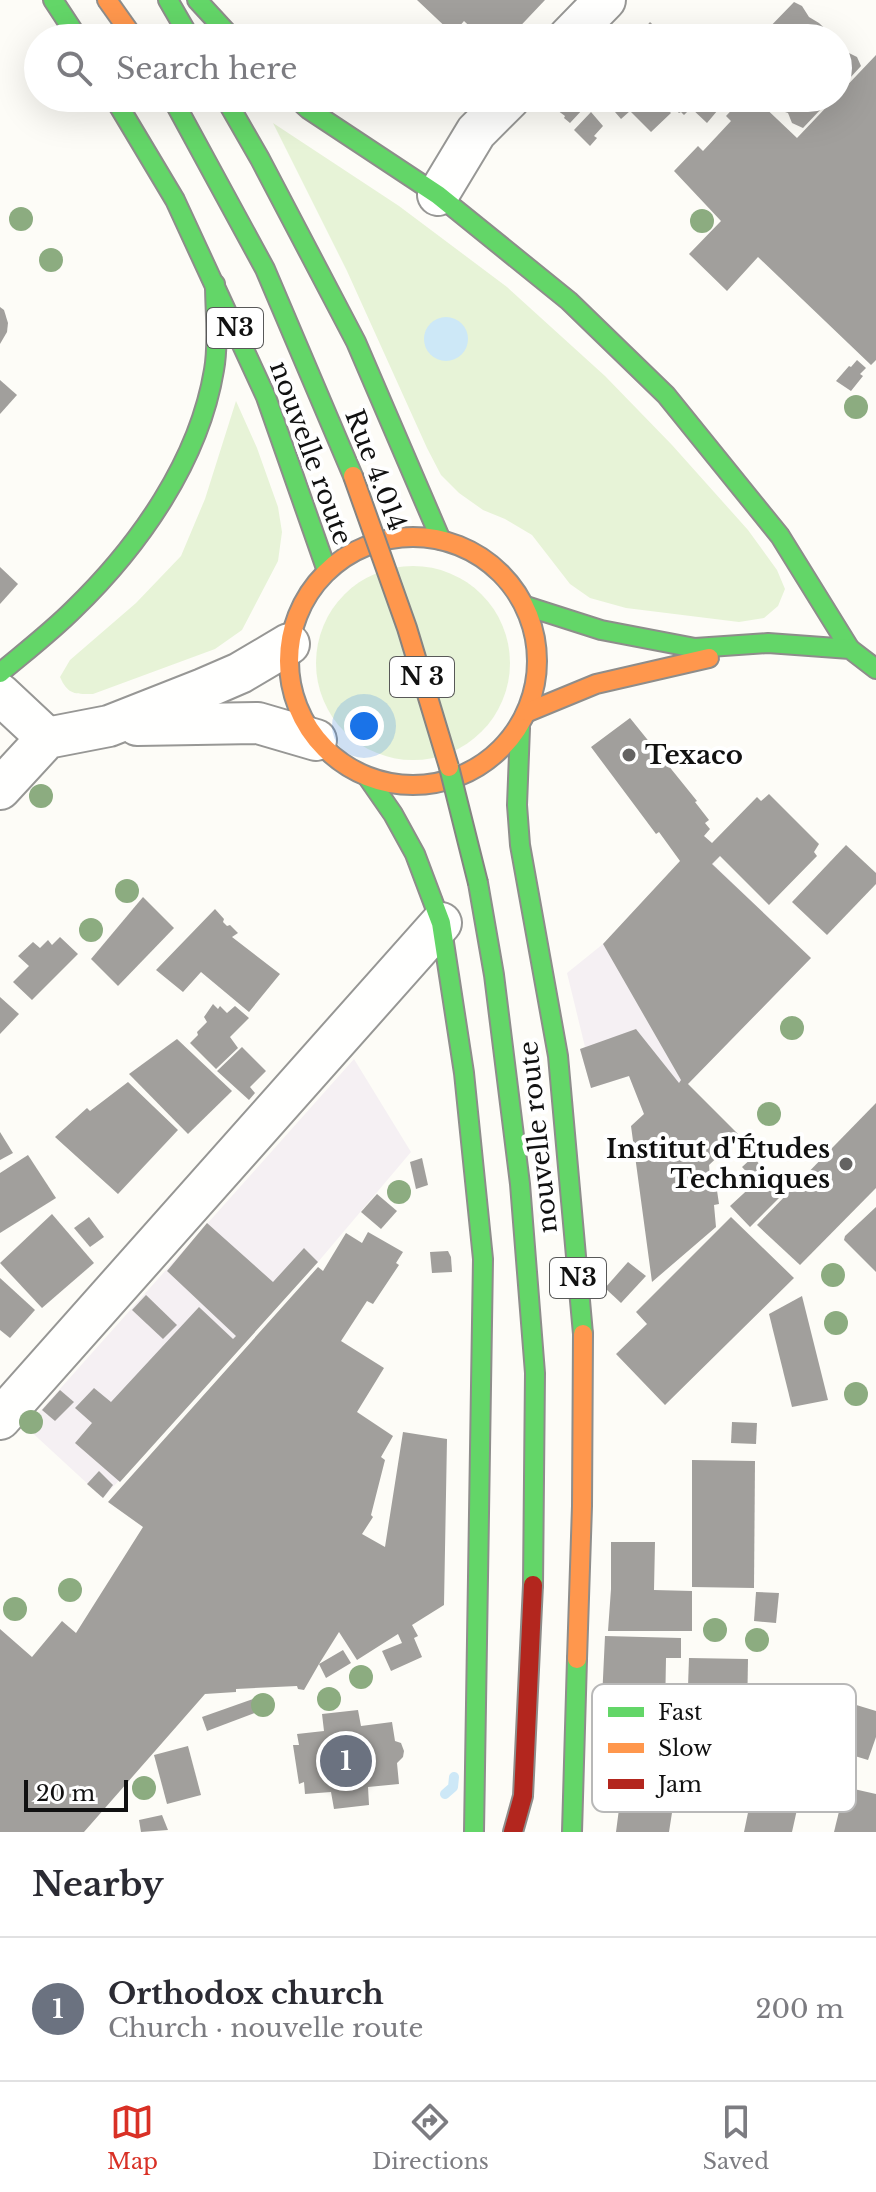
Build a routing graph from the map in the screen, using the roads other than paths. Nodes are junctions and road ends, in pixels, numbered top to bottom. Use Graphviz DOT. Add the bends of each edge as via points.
graph roads {
  1 [pos="53,0"];
  2 [pos="107,0"];
  3 [pos="168,0"];
  4 [pos="197,0"];
  5 [pos="605,0"];
  6 [pos="69,24"];
  7 [pos="124,24"];
  8 [pos="182,24"];
  9 [pos="219,24"];
  10 [pos="582,24"];
  11 [pos="122,112"];
  12 [pos="180,112"];
  13 [pos="233,112"];
  14 [pos="313,112"];
  15 [pos="496,112"];
  16 [pos="438,195"];
  17 [pos="215,284"];
  18 [pos="441,540"];
  19 [pos="327,571"];
  20 [pos="526,606"];
  21 [pos="768,643"];
  22 [pos="289,644"];
  23 [pos="850,649"];
  24 [pos="876,669"];
  25 [pos="0,673"];
  26 [pos="0,694"];
  27 [pos="524,720"];
  28 [pos="109,726"];
  29 [pos="47,738"];
  30 [pos="316,740"];
  31 [pos="368,778"];
  32 [pos="0,789"];
  33 [pos="478,883"];
  34 [pos="441,923"];
  35 [pos="0,1419"];
  36 [pos="523,1796"];
  37 [pos="474,1832"];
  38 [pos="513,1832"];
  39 [pos="532,1832"];
  40 [pos="572,1832"];
  1 -- 6 [label="main road"];
  2 -- 7 [label="main road"];
  3 -- 8 [label="main road"];
  4 -- 9 [label="main road"];
  5 -- 10 [label="street"];
  11 -- 17 [label="main road, nouvelle route / N3" via="175,200"];
  12 -- 33 [label="main road, Rue 4.014 / N 3, bridge" via="265,269 353,476 407,628"];
  13 -- 18 [label="main road" via="356,342"];
  14 -- 16 [label="main road"];
  15 -- 16 [label="street" via="476,132"];
  16 -- 23 [label="main road" via="569,301 666,395 780,536"];
  17 -- 19 [label="main road, nouvelle route / N3" via="266,397"];
  17 -- 25 [label="main road" via="214,368 202,417 173,480 146,526 86,597"];
  18 -- 19 [label="main road" via="400,538 374,544"];
  18 -- 20 [label="main road" via="475,553 505,576"];
  19 -- 22 [label="main road" via="302,604"];
  20 -- 21 [label="main road" via="601,630 695,648"];
  20 -- 27 [label="main road" via="537,641 538,677"];
  21 -- 23 [label="main road"];
  21 -- 27 [label="main road" via="596,684"];
  22 -- 28 [label="street" via="240,673"];
  22 -- 30 [label="main road" via="289,678 298,711"];
  23 -- 24 [label="main road"];
  26 -- 29 [label="street"];
  27 -- 31 [label="main road" via="491,759 453,779 410,786"];
  27 -- 40 [label="main road, nouvelle route / N3" via="517,805 520,845 558,1056 583,1334"];
  28 -- 29 [label="street"];
  28 -- 30 [label="street" via="258,723"];
  29 -- 32 [label="street"];
  30 -- 31 [label="main road"];
  31 -- 34 [label="main road" via="415,854"];
  33 -- 36 [label="main road, nouvelle route / N3" via="520,1184 535,1373"];
  34 -- 35 [label="street"];
  34 -- 37 [label="main road" via="464,1073 483,1259"];
  36 -- 38 [label="main road, nouvelle route / N3"];
  36 -- 39 [label="main road, nouvelle route / N3"];
}
